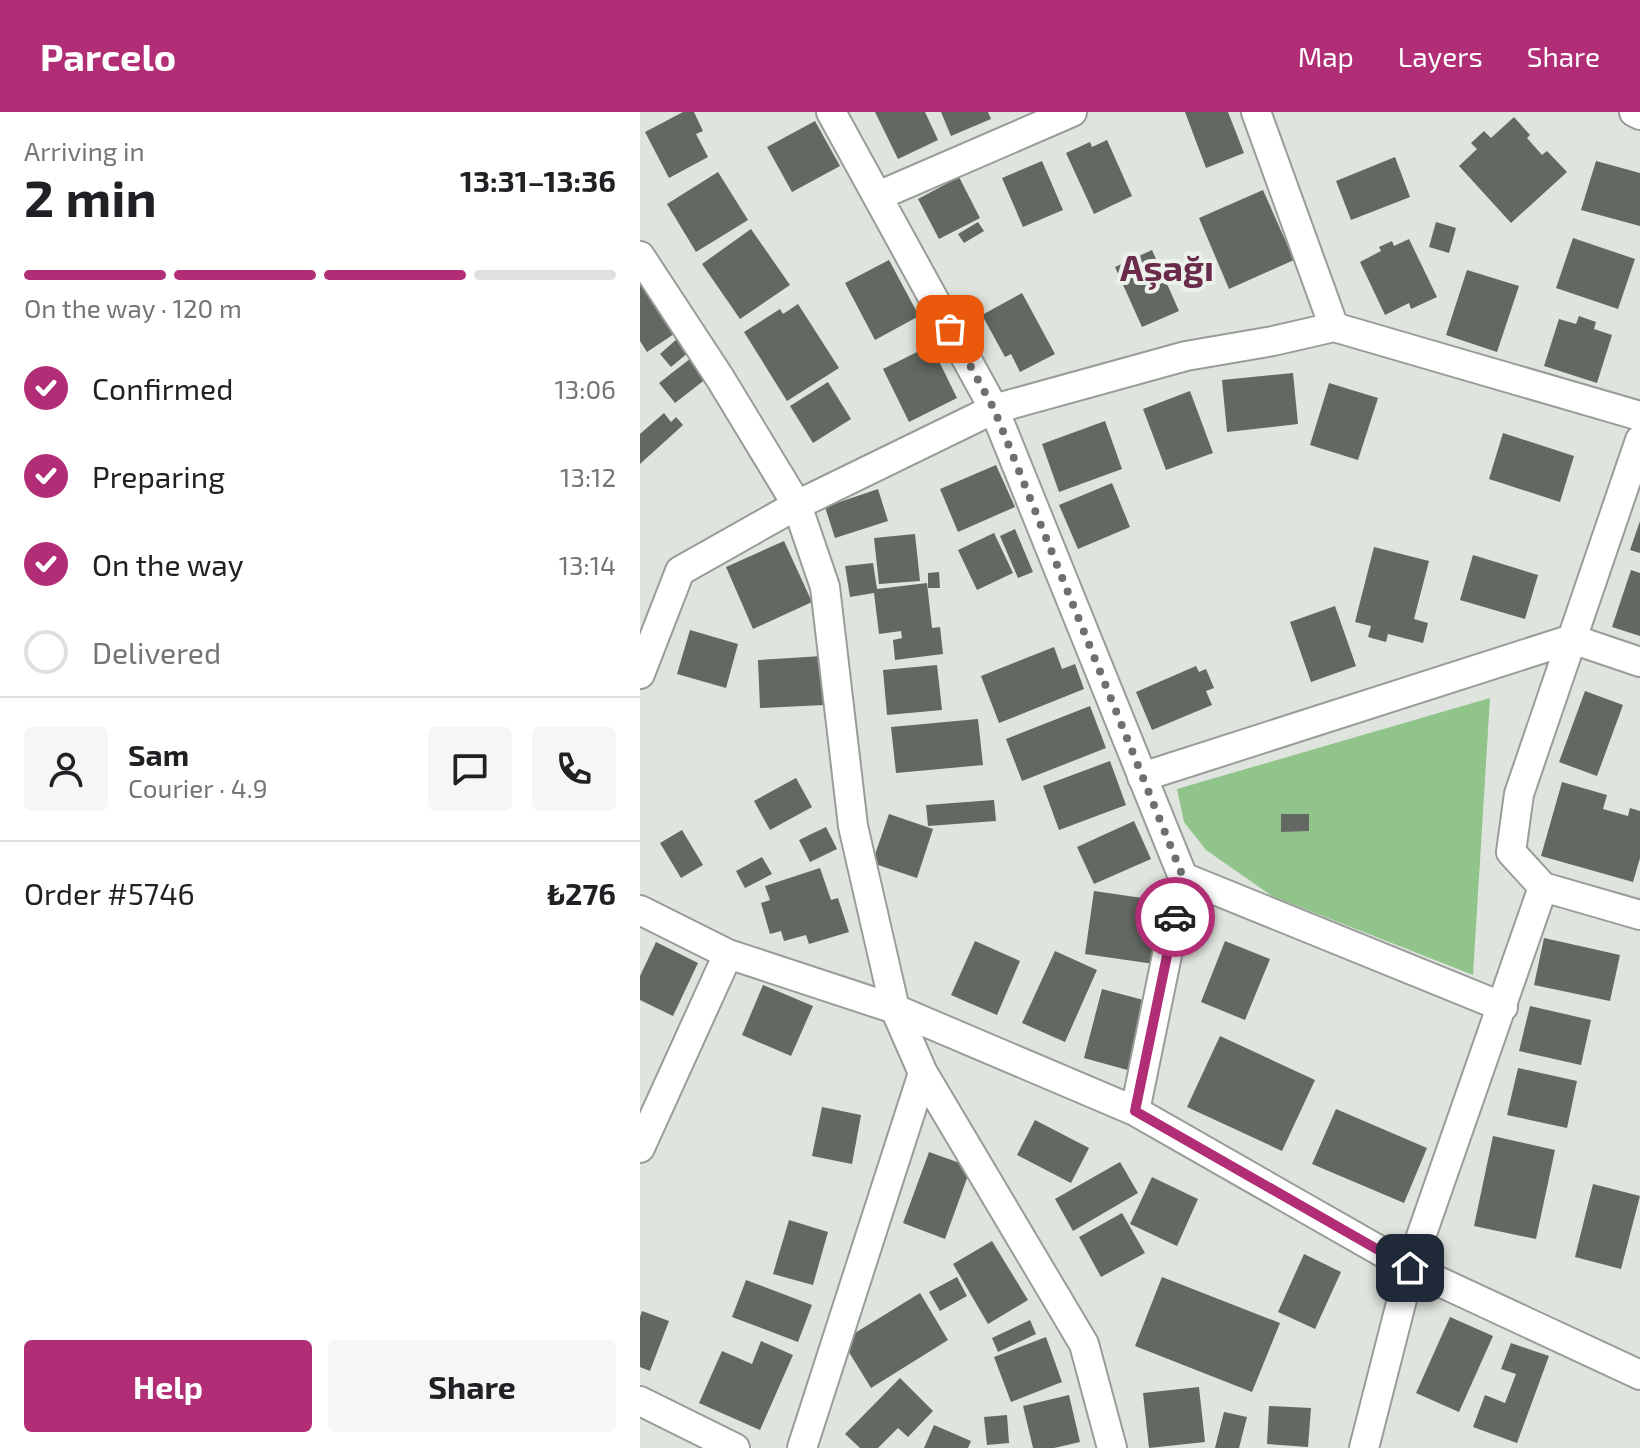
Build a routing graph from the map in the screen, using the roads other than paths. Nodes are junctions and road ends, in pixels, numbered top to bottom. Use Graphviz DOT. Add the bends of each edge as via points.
graph roads {
  1 [pos="831,112"];
  2 [pos="1072,112"];
  3 [pos="1256,112"];
  4 [pos="1634,112"];
  5 [pos="1640,115"];
  6 [pos="878,196"];
  7 [pos="640,256"];
  8 [pos="1334,327"];
  9 [pos="994,409"];
  10 [pos="1640,416"];
  11 [pos="1640,440"];
  12 [pos="797,505"];
  13 [pos="1572,639"];
  14 [pos="1640,662"];
  15 [pos="640,674"];
  16 [pos="1142,777"];
  17 [pos="1183,877"];
  18 [pos="1543,887"];
  19 [pos="640,910"];
  20 [pos="1640,915"];
  21 [pos="728,954"];
  22 [pos="1503,1007"];
  23 [pos="895,1009"];
  24 [pos="923,1073"];
  25 [pos="1135,1111"];
  26 [pos="640,1148"];
  27 [pos="1410,1268"];
  28 [pos="1640,1375"];
  29 [pos="640,1401"];
  30 [pos="735,1448"];
  31 [pos="802,1448"];
  32 [pos="1112,1448"];
  33 [pos="1364,1448"];
  1 -- 6 [label="street"];
  2 -- 6 [label="street"];
  3 -- 8 [label="street"];
  4 -- 5 [label="street"];
  6 -- 9 [label="street"];
  7 -- 12 [label="street"];
  8 -- 9 [label="street" via="1186,356"];
  8 -- 10 [label="street"];
  9 -- 12 [label="street"];
  9 -- 16 [label="street"];
  11 -- 13 [label="street"];
  12 -- 15 [label="street" via="680,571"];
  12 -- 23 [label="street" via="825,587 853,826"];
  13 -- 14 [label="street"];
  13 -- 16 [label="street"];
  13 -- 18 [label="street" via="1519,794 1511,852"];
  16 -- 17 [label="street"];
  17 -- 22 [label="street"];
  17 -- 25 [label="street"];
  18 -- 20 [label="street"];
  18 -- 22 [label="street"];
  19 -- 21 [label="street"];
  21 -- 23 [label="street"];
  21 -- 26 [label="street"];
  22 -- 27 [label="street"];
  23 -- 24 [label="street"];
  23 -- 25 [label="street"];
  24 -- 31 [label="street"];
  24 -- 32 [label="street" via="1084,1344"];
  25 -- 27 [label="street"];
  27 -- 28 [label="street"];
  27 -- 33 [label="street"];
  29 -- 30 [label="street"];
}
